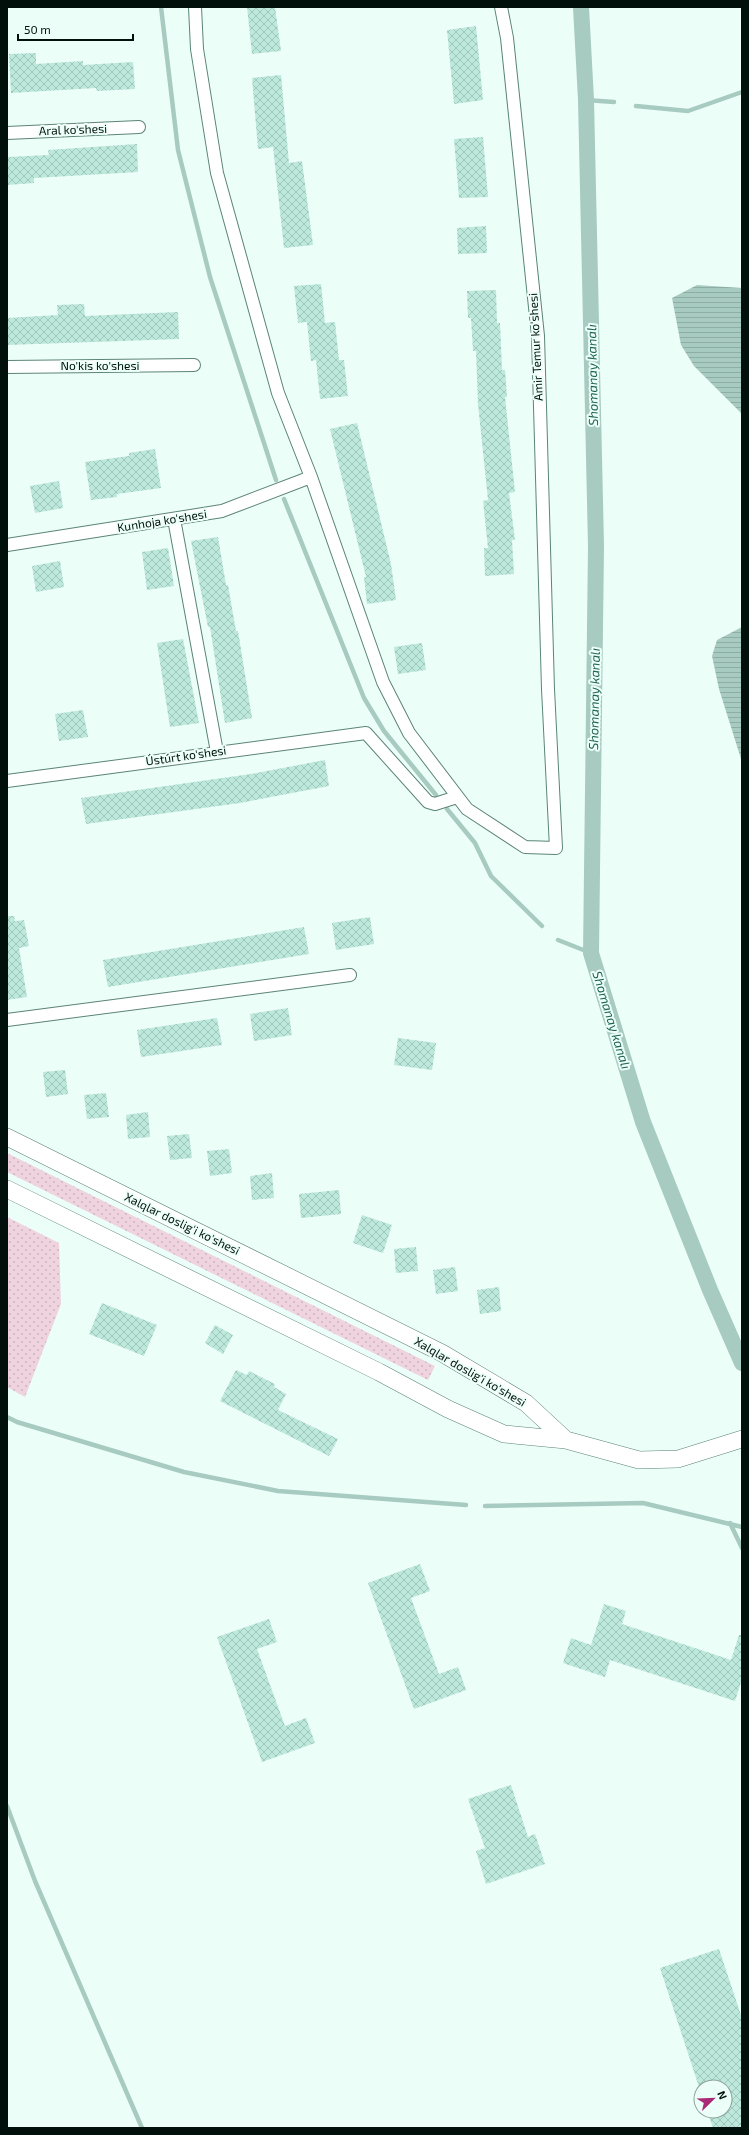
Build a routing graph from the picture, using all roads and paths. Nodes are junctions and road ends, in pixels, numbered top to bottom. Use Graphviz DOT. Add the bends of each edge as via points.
graph roads {
  1 [pos="195,7"];
  2 [pos="501,7"];
  3 [pos="139,127"];
  4 [pos="7,133"];
  5 [pos="194,365"];
  6 [pos="7,367"];
  7 [pos="311,477"];
  8 [pos="174,519"];
  9 [pos="7,545"];
  10 [pos="218,752"];
  11 [pos="7,781"];
  12 [pos="457,797"];
  13 [pos="350,975"];
  14 [pos="7,1020"];
  15 [pos="7,1137"];
  16 [pos="7,1189"];
  17 [pos="566,1440"];
  18 [pos="742,1440"];
  1 -- 7 [label="street" via="198,49 217,173 278,393"];
  2 -- 12 [label="street, Amir Temur ko'shesi" via="507,38 538,336 548,689 556,848 525,847 467,809"];
  3 -- 4 [label="street, Aral ko'shesi"];
  5 -- 6 [label="street, No'kis ko'shesi"];
  7 -- 8 [label="street, Kunhoja ko'shesi" via="222,511"];
  7 -- 12 [label="street" via="383,682 409,733"];
  8 -- 9 [label="street, Kunhoja ko'shesi"];
  8 -- 10 [label="street"];
  10 -- 11 [label="street, Ústúrt ko'shesi"];
  10 -- 12 [label="street, Ústúrt ko'shesi" via="366,733 428,802 435,804"];
  13 -- 14 [label="street"];
  15 -- 17 [label="main road, Xalqlar doslig'i ko'shesi" via="442,1354 526,1403"];
  16 -- 17 [label="main road" via="504,1434"];
  17 -- 18 [label="main road" via="639,1460 678,1459"];
}
